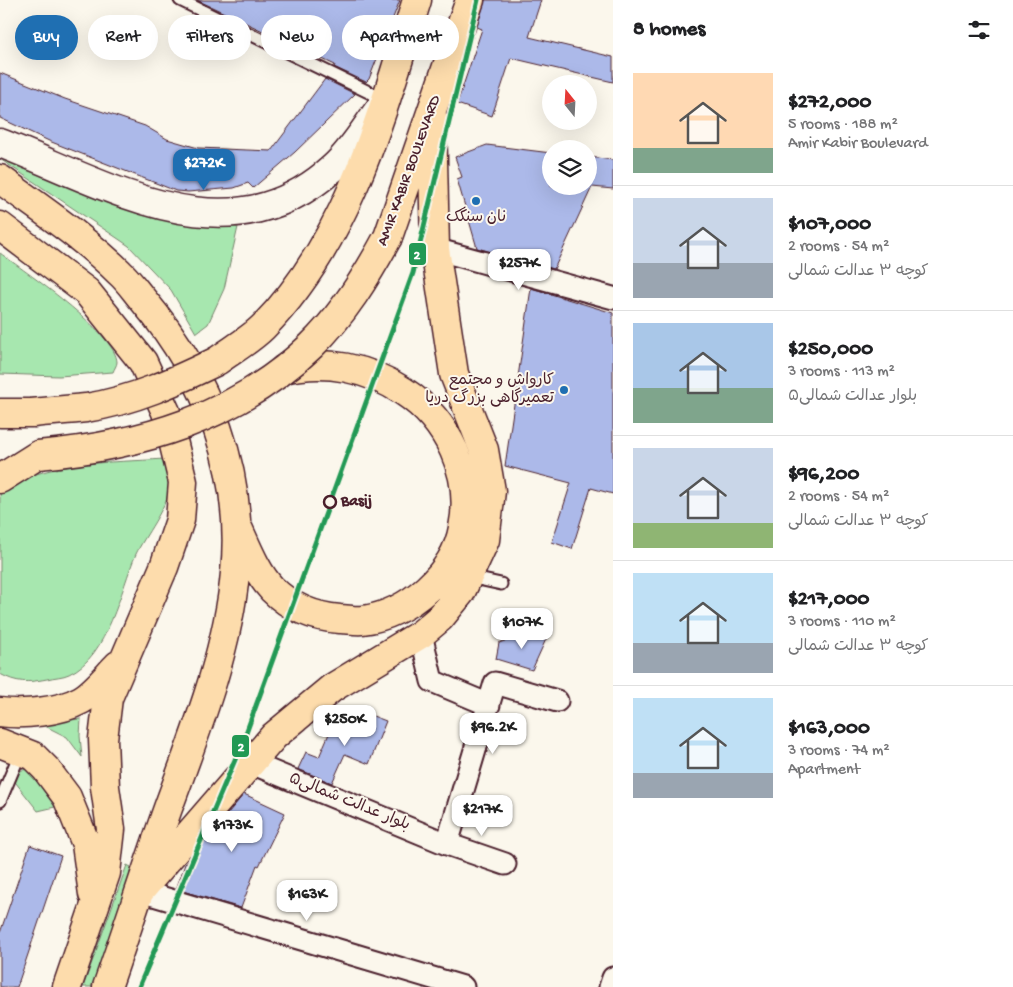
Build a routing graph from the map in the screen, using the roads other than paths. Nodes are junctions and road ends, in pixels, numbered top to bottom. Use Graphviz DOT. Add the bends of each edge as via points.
graph roads {
  1 [pos="180,0"];
  2 [pos="418,0"];
  3 [pos="470,0"];
  4 [pos="386,100"];
  5 [pos="432,115"];
  6 [pos="0,143"];
  7 [pos="0,179"];
  8 [pos="0,226"];
  9 [pos="435,250"];
  10 [pos="613,298"];
  11 [pos="284,369"];
  12 [pos="0,413"];
  13 [pos="38,455"];
  14 [pos="0,456"];
  15 [pos="0,479"];
  16 [pos="236,525"];
  17 [pos="468,577"];
  18 [pos="501,584"];
  19 [pos="421,634"];
  20 [pos="123,660"];
  21 [pos="557,701"];
  22 [pos="489,705"];
  23 [pos="0,712"];
  24 [pos="11,746"];
  25 [pos="251,763"];
  26 [pos="0,801"];
  27 [pos="447,844"];
  28 [pos="505,864"];
  29 [pos="140,891"];
  30 [pos="95,909"];
  31 [pos="613,978"];
  32 [pos="67,987"];
  33 [pos="107,987"];
  34 [pos="463,987"];
  35 [pos="610,987"];
  1 -- 4 [label="lane"];
  2 -- 4 [label="main road"];
  3 -- 5 [label="main road, AMIR KABIR BOULEVARD"];
  4 -- 6 [label="main road" via="335,166 304,191 261,210 232,213 184,211 124,194"];
  4 -- 12 [label="main road, bridge" via="345,204 324,246 297,289 262,328 217,361 182,378 127,397 86,408"];
  5 -- 9 [label="main road"];
  5 -- 11 [label="main road, AMIR KABIR BOULEVARD, bridge" via="388,238 367,276 318,338"];
  7 -- 16 [label="main road" via="120,273 164,324 201,388 219,430 231,475"];
  8 -- 20 [label="main road" via="87,292 124,336 143,362 166,412 177,450 183,482 180,520 148,608"];
  9 -- 10 [label="street"];
  9 -- 17 [label="main road" via="454,374 484,450 491,490 485,540"];
  11 -- 13 [label="main road, AMIR KABIR BOULEVARD, bridge" via="241,400 177,426 101,447"];
  11 -- 16 [label="main road" via="324,365 359,369 386,380 431,413 450,440 460,466 464,493 463,529 450,561 426,591 394,612 362,621 319,617 287,602 271,588 252,561"];
  13 -- 14 [label="main road, AMIR KABIR BOULEVARD"];
  13 -- 15 [label="main road"];
  16 -- 29 [label="main road" via="235,573 222,643 196,731"];
  17 -- 18 [label="lane"];
  17 -- 19 [label="main road" via="461,592 440,618"];
  19 -- 22 [label="street" via="432,681"];
  19 -- 25 [label="main road" via="332,688 274,736"];
  20 -- 23 [label="main road" via="81,700 46,710 17,714"];
  20 -- 30 [label="main road" via="108,698 104,731 105,787 111,829 106,873"];
  21 -- 22 [label="street" via="495,683"];
  22 -- 27 [label="street"];
  24 -- 26 [label="lane"];
  24 -- 30 [label="main road" via="34,756 67,797 86,844"];
  25 -- 27 [label="street, بلوار عدالت شمالی۵"];
  25 -- 29 [label="main road"];
  27 -- 28 [label="street, بلوار عدالت شمالی۵"];
  29 -- 33 [label="main road"];
  29 -- 34 [label="street"];
  30 -- 32 [label="main road"];
  31 -- 35 [label="street"];
}
